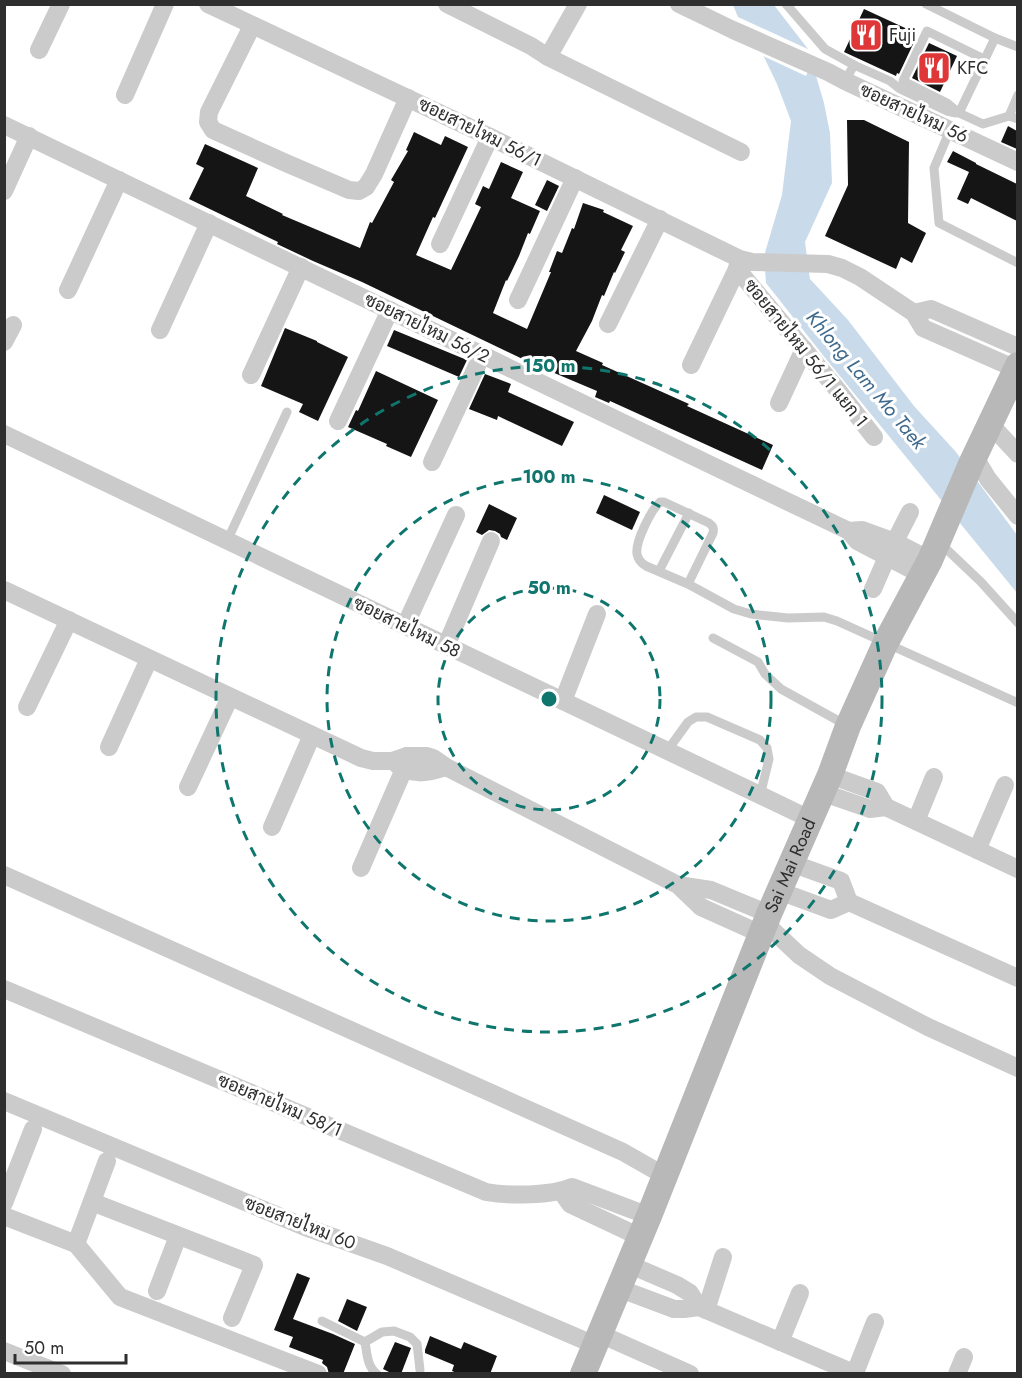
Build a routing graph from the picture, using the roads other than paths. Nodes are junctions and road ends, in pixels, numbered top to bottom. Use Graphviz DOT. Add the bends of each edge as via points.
graph roads {
  1 [pos="61,4"];
  2 [pos="165,4"];
  3 [pos="208,4"];
  4 [pos="447,4"];
  5 [pos="578,4"];
  6 [pos="680,4"];
  7 [pos="786,4"];
  8 [pos="926,4"];
  9 [pos="252,26"];
  10 [pos="994,38"];
  11 [pos="1017,47"];
  12 [pos="39,50"];
  13 [pos="548,57"];
  14 [pos="984,59"];
  15 [pos="849,73"];
  16 [pos="125,95"];
  17 [pos="1017,95"];
  18 [pos="408,98"];
  19 [pos="959,113"];
  20 [pos="1013,117"];
  21 [pos="4,124"];
  22 [pos="950,130"];
  23 [pos="29,136"];
  24 [pos="490,137"];
  25 [pos="741,153"];
  26 [pos="1017,162"];
  27 [pos="575,178"];
  28 [pos="119,180"];
  29 [pos="4,191"];
  30 [pos="660,219"];
  31 [pos="209,223"];
  32 [pos="440,244"];
  33 [pos="743,263"];
  34 [pos="1017,263"];
  35 [pos="301,267"];
  36 [pos="68,290"];
  37 [pos="518,300"];
  38 [pos="390,310"];
  39 [pos="608,324"];
  40 [pos="13,325"];
  41 [pos="160,330"];
  42 [pos="4,342"];
  43 [pos="804,349"];
  44 [pos="482,355"];
  45 [pos="1017,360"];
  46 [pos="691,364"];
  47 [pos="251,375"];
  48 [pos="1011,397"];
  49 [pos="779,403"];
  50 [pos="287,412"];
  51 [pos="338,421"];
  52 [pos="990,424"];
  53 [pos="4,435"];
  54 [pos="874,437"];
  55 [pos="1017,454"];
  56 [pos="973,460"];
  57 [pos="432,462"];
  58 [pos="910,512"];
  59 [pos="689,513"];
  60 [pos="456,515"];
  61 [pos="1017,516"];
  62 [pos="227,541"];
  63 [pos="491,541"];
  64 [pos="934,549"];
  65 [pos="891,550"];
  66 [pos="659,571"];
  67 [pos="688,584"];
  68 [pos="873,589"];
  69 [pos="4,590"];
  70 [pos="597,614"];
  71 [pos="69,620"];
  72 [pos="1017,623"];
  73 [pos="405,626"];
  74 [pos="713,638"];
  75 [pos="885,644"];
  76 [pos="446,646"];
  77 [pos="149,659"];
  78 [pos="230,697"];
  79 [pos="563,701"];
  80 [pos="1017,703"];
  81 [pos="27,707"];
  82 [pos="848,726"];
  83 [pos="312,735"];
  84 [pos="109,747"];
  85 [pos="668,751"];
  86 [pos="401,762"];
  87 [pos="934,777"];
  88 [pos="826,783"];
  89 [pos="1005,785"];
  90 [pos="188,787"];
  91 [pos="759,796"];
  92 [pos="810,819"];
  93 [pos="916,821"];
  94 [pos="272,827"];
  95 [pos="977,850"];
  96 [pos="791,863"];
  97 [pos="361,867"];
  98 [pos="1017,870"];
  99 [pos="4,875"];
  100 [pos="849,902"];
  101 [pos="768,915"];
  102 [pos="1017,978"];
  103 [pos="4,989"];
  104 [pos="1017,1068"];
  105 [pos="4,1101"];
  106 [pos="33,1129"];
  107 [pos="107,1161"];
  108 [pos="665,1176"];
  109 [pos="92,1202"];
  110 [pos="4,1203"];
  111 [pos="4,1216"];
  112 [pos="644,1226"];
  113 [pos="178,1236"];
  114 [pos="75,1244"];
  115 [pos="723,1257"];
  116 [pos="628,1264"];
  117 [pos="618,1288"];
  118 [pos="157,1291"];
  119 [pos="801,1293"];
  120 [pos="702,1309"];
  121 [pos="232,1318"];
  122 [pos="322,1321"];
  123 [pos="875,1322"];
  124 [pos="598,1339"];
  125 [pos="365,1342"];
  126 [pos="780,1342"];
  127 [pos="4,1351"];
  128 [pos="420,1372"];
  129 [pos="856,1373"];
  130 [pos="62,1374"];
  131 [pos="318,1374"];
  132 [pos="377,1374"];
  133 [pos="583,1374"];
  134 [pos="690,1374"];
  1 -- 12 [label="street"];
  2 -- 16 [label="street"];
  3 -- 9 [label="street, ซอยสายไหม 56/1"];
  4 -- 13 [label="street"];
  5 -- 13 [label="street"];
  6 -- 15 [label="street, ซอยสายไหม 56" via="811,64"];
  7 -- 15 [label="lane"];
  8 -- 10 [label="lane"];
  9 -- 18 [label="street, ซอยสายไหม 56/1"];
  9 -- 18 [label="street" via="209,112 208,122 213,130 359,191 374,174"];
  10 -- 11 [label="lane"];
  10 -- 14 [label="lane"];
  13 -- 25 [label="street"];
  14 -- 19 [label="lane"];
  14 -- 19 [label="lane" via="927,31 903,81"];
  15 -- 19 [label="lane" via="890,81 947,111"];
  15 -- 22 [label="street, ซอยสายไหม 56"];
  17 -- 20 [label="lane"];
  18 -- 24 [label="street, ซอยสายไหม 56/1"];
  19 -- 20 [label="lane" via="982,124"];
  21 -- 23 [label="street, ซอยสายไหม 56/2"];
  22 -- 26 [label="street, ซอยสายไหม 56"];
  22 -- 34 [label="lane" via="934,168 939,223"];
  23 -- 28 [label="street, ซอยสายไหม 56/2"];
  23 -- 29 [label="street"];
  24 -- 27 [label="street, ซอยสายไหม 56/1"];
  24 -- 32 [label="street"];
  27 -- 30 [label="street, ซอยสายไหม 56/1"];
  27 -- 37 [label="street"];
  28 -- 31 [label="street, ซอยสายไหม 56/2"];
  28 -- 36 [label="street"];
  30 -- 33 [label="street, ซอยสายไหม 56/1"];
  30 -- 39 [label="street"];
  31 -- 35 [label="street, ซอยสายไหม 56/2"];
  31 -- 41 [label="street"];
  33 -- 43 [label="street, ซอยสายไหม 56/1 แยก 1" via="769,306"];
  33 -- 45 [label="street" via="828,264 842,268 914,313 923,328"];
  33 -- 46 [label="street, ซอยสายไหม 56/1 แยก 1"];
  35 -- 38 [label="street, ซอยสายไหม 56/2"];
  35 -- 47 [label="street"];
  38 -- 44 [label="street, ซอยสายไหม 56/2"];
  38 -- 51 [label="street"];
  40 -- 42 [label="street"];
  43 -- 49 [label="street"];
  43 -- 54 [label="street, ซอยสายไหม 56/1 แยก 1"];
  44 -- 57 [label="street"];
  44 -- 65 [label="street, ซอยสายไหม 56/2" via="849,531 862,530"];
  45 -- 48 [label="main road, Sai Mai Road"];
  48 -- 52 [label="main road, Sai Mai Road"];
  50 -- 62 [label="lane"];
  52 -- 55 [label="street"];
  52 -- 56 [label="main road, Sai Mai Road"];
  53 -- 62 [label="street, ซอยสายไหม 58"];
  56 -- 61 [label="street"];
  56 -- 64 [label="main road, Sai Mai Road"];
  58 -- 65 [label="street"];
  59 -- 66 [label="lane"];
  59 -- 66 [label="lane" via="664,502 654,509 637,544 637,555 640,562"];
  59 -- 67 [label="lane" via="714,529"];
  60 -- 73 [label="street"];
  62 -- 73 [label="street, ซอยสายไหม 58"];
  63 -- 76 [label="street"];
  64 -- 65 [label="street, ซอยสายไหม 56/2"];
  64 -- 72 [label="lane" via="981,582"];
  64 -- 75 [label="main road, Sai Mai Road"];
  65 -- 68 [label="street"];
  66 -- 67 [label="lane"];
  67 -- 75 [label="lane" via="734,609 788,618 824,616"];
  69 -- 71 [label="street"];
  70 -- 79 [label="street"];
  71 -- 77 [label="street"];
  71 -- 81 [label="street"];
  73 -- 76 [label="street, ซอยสายไหม 58"];
  74 -- 82 [label="lane" via="758,662 781,690"];
  75 -- 80 [label="lane"];
  75 -- 82 [label="main road, Sai Mai Road"];
  76 -- 79 [label="street, ซอยสายไหม 58"];
  77 -- 78 [label="street"];
  77 -- 84 [label="street"];
  78 -- 83 [label="street"];
  78 -- 90 [label="street"];
  79 -- 85 [label="street, ซอยสายไหม 58"];
  82 -- 88 [label="main road, Sai Mai Road"];
  83 -- 86 [label="street" via="367,760"];
  83 -- 94 [label="street"];
  85 -- 91 [label="street, ซอยสายไหม 58"];
  85 -- 91 [label="lane" via="696,717 708,717 760,740 769,759"];
  86 -- 97 [label="street"];
  86 -- 101 [label="street" via="434,758 678,885 711,890"];
  87 -- 93 [label="street"];
  88 -- 92 [label="main road, Sai Mai Road"];
  88 -- 93 [label="street" via="876,792 886,807"];
  89 -- 95 [label="street"];
  91 -- 92 [label="street, ซอยสายไหม 58"];
  92 -- 96 [label="main road, Sai Mai Road"];
  93 -- 95 [label="street"];
  95 -- 98 [label="street"];
  96 -- 100 [label="street" via="842,881"];
  96 -- 101 [label="main road, Sai Mai Road"];
  99 -- 108 [label="street" via="623,1152"];
  100 -- 101 [label="street" via="831,910"];
  100 -- 102 [label="street"];
  101 -- 104 [label="street" via="799,955 830,976"];
  101 -- 108 [label="main road, Sai Mai Road"];
  103 -- 112 [label="street, ซอยสายไหม 58/1" via="479,1189 498,1194 572,1187"];
  105 -- 124 [label="street, ซอยสายไหม 60" via="305,1227"];
  106 -- 110 [label="street"];
  107 -- 109 [label="street"];
  108 -- 112 [label="main road, Sai Mai Road"];
  109 -- 113 [label="street"];
  109 -- 114 [label="street"];
  111 -- 114 [label="street"];
  112 -- 116 [label="main road, Sai Mai Road"];
  113 -- 118 [label="street"];
  113 -- 121 [label="street" via="254,1265"];
  114 -- 131 [label="street" via="120,1297"];
  115 -- 120 [label="street"];
  116 -- 117 [label="main road, Sai Mai Road"];
  116 -- 120 [label="street" via="677,1285 690,1293"];
  117 -- 120 [label="street" via="674,1309"];
  117 -- 124 [label="main road, Sai Mai Road"];
  119 -- 126 [label="street"];
  120 -- 126 [label="street"];
  122 -- 125 [label="lane"];
  123 -- 129 [label="street"];
  124 -- 133 [label="main road, Sai Mai Road"];
  124 -- 134 [label="street, ซอยสายไหม 60"];
  125 -- 128 [label="lane" via="382,1332 394,1331 410,1337 417,1344"];
  125 -- 132 [label="lane" via="370,1364"];
  126 -- 129 [label="street"];
  127 -- 130 [label="street"];
}
